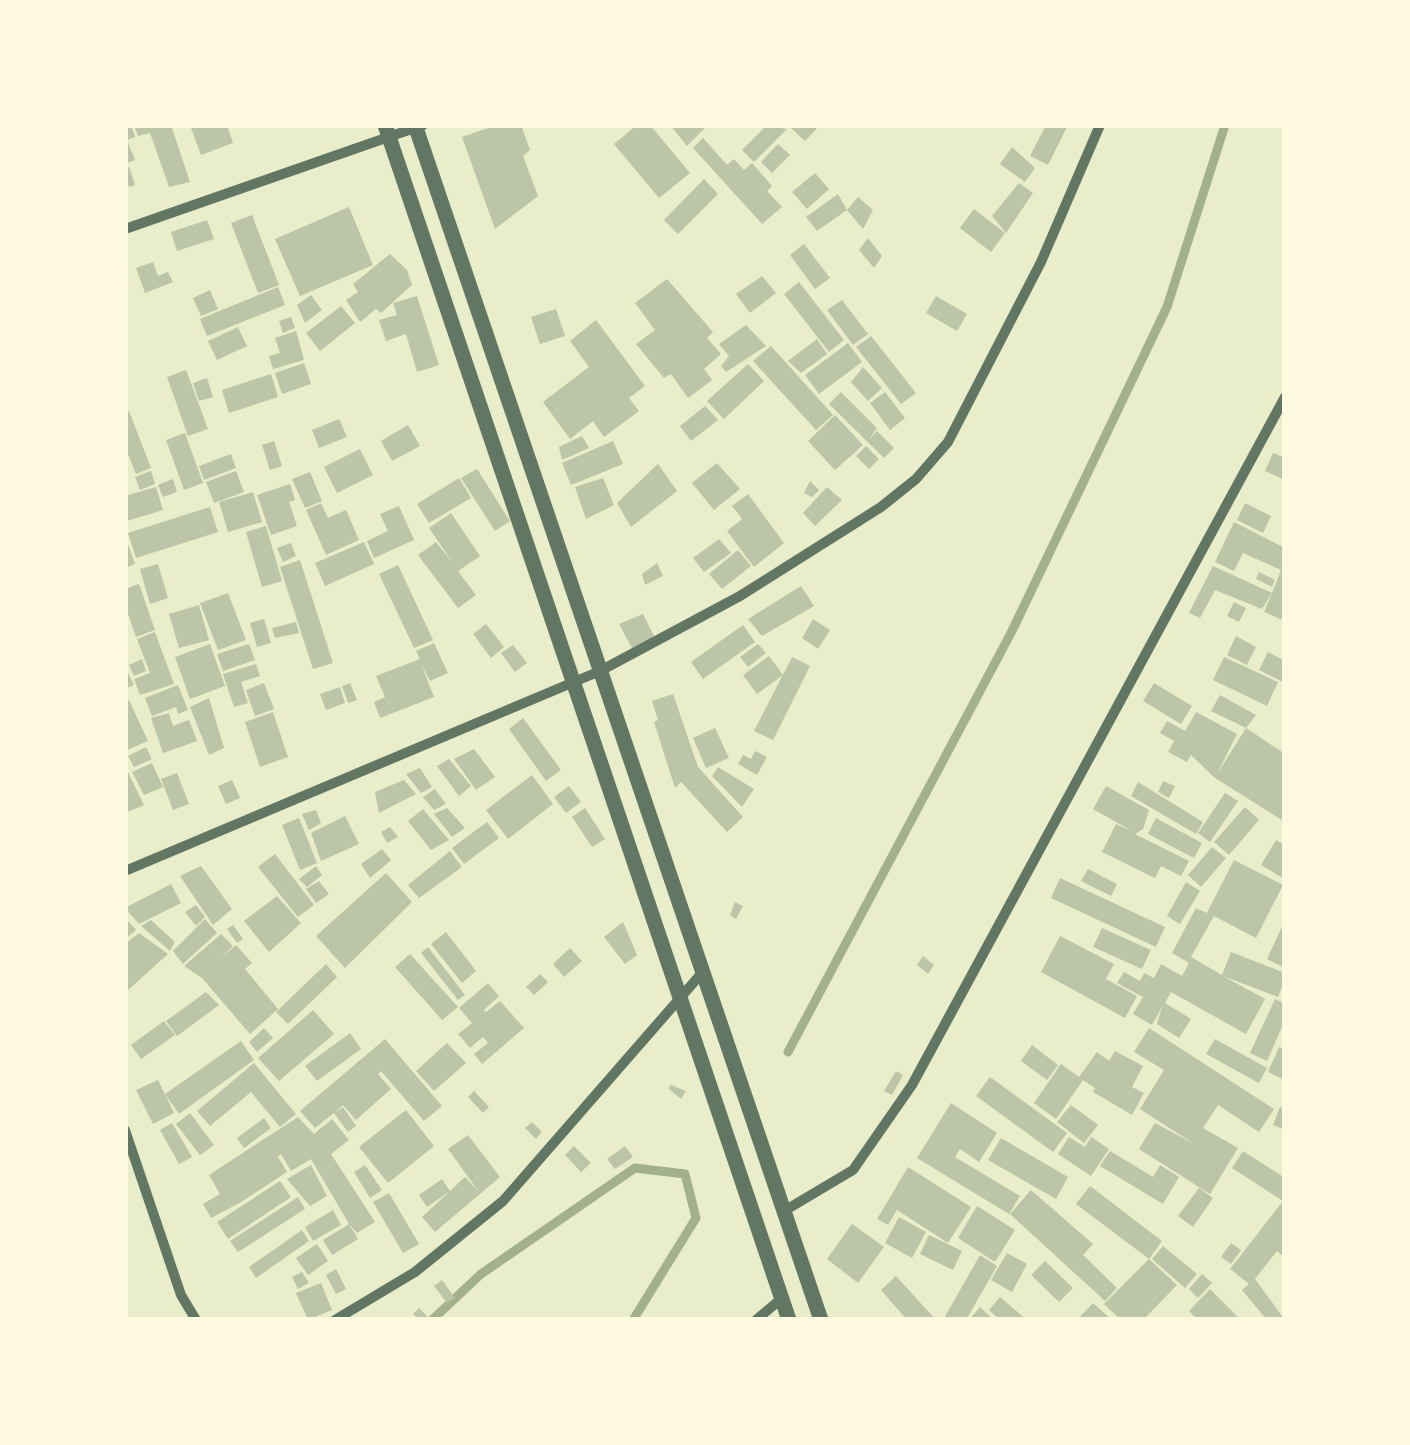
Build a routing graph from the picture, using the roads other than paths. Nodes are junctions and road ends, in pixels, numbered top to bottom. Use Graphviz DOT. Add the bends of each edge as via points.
graph roads {
  1 [pos="1100,125"];
  2 [pos="418,126"];
  3 [pos="387,131"];
  4 [pos="125,229"];
  5 [pos="1285,397"];
  6 [pos="600,671"];
  7 [pos="575,682"];
  8 [pos="125,870"];
  9 [pos="701,974"];
  10 [pos="680,999"];
  11 [pos="125,1130"];
  12 [pos="784,1210"];
  13 [pos="781,1299"];
  14 [pos="196,1320"];
  15 [pos="335,1320"];
  16 [pos="756,1320"];
  17 [pos="789,1320"];
  18 [pos="821,1320"];
  1 -- 6 [label="street" via="983,380 948,442 916,479 740,596"];
  2 -- 3 [label="street"];
  2 -- 6 [label="street"];
  3 -- 4 [label="street"];
  3 -- 7 [label="street"];
  5 -- 12 [label="street" via="912,1085 853,1170"];
  6 -- 7 [label="street"];
  6 -- 9 [label="street"];
  7 -- 8 [label="street"];
  7 -- 10 [label="street"];
  9 -- 10 [label="street"];
  9 -- 12 [label="street"];
  10 -- 13 [label="street"];
  10 -- 15 [label="street" via="503,1201 415,1272"];
  11 -- 14 [label="street"];
  12 -- 18 [label="street"];
  13 -- 16 [label="street"];
  13 -- 17 [label="street"];
}
